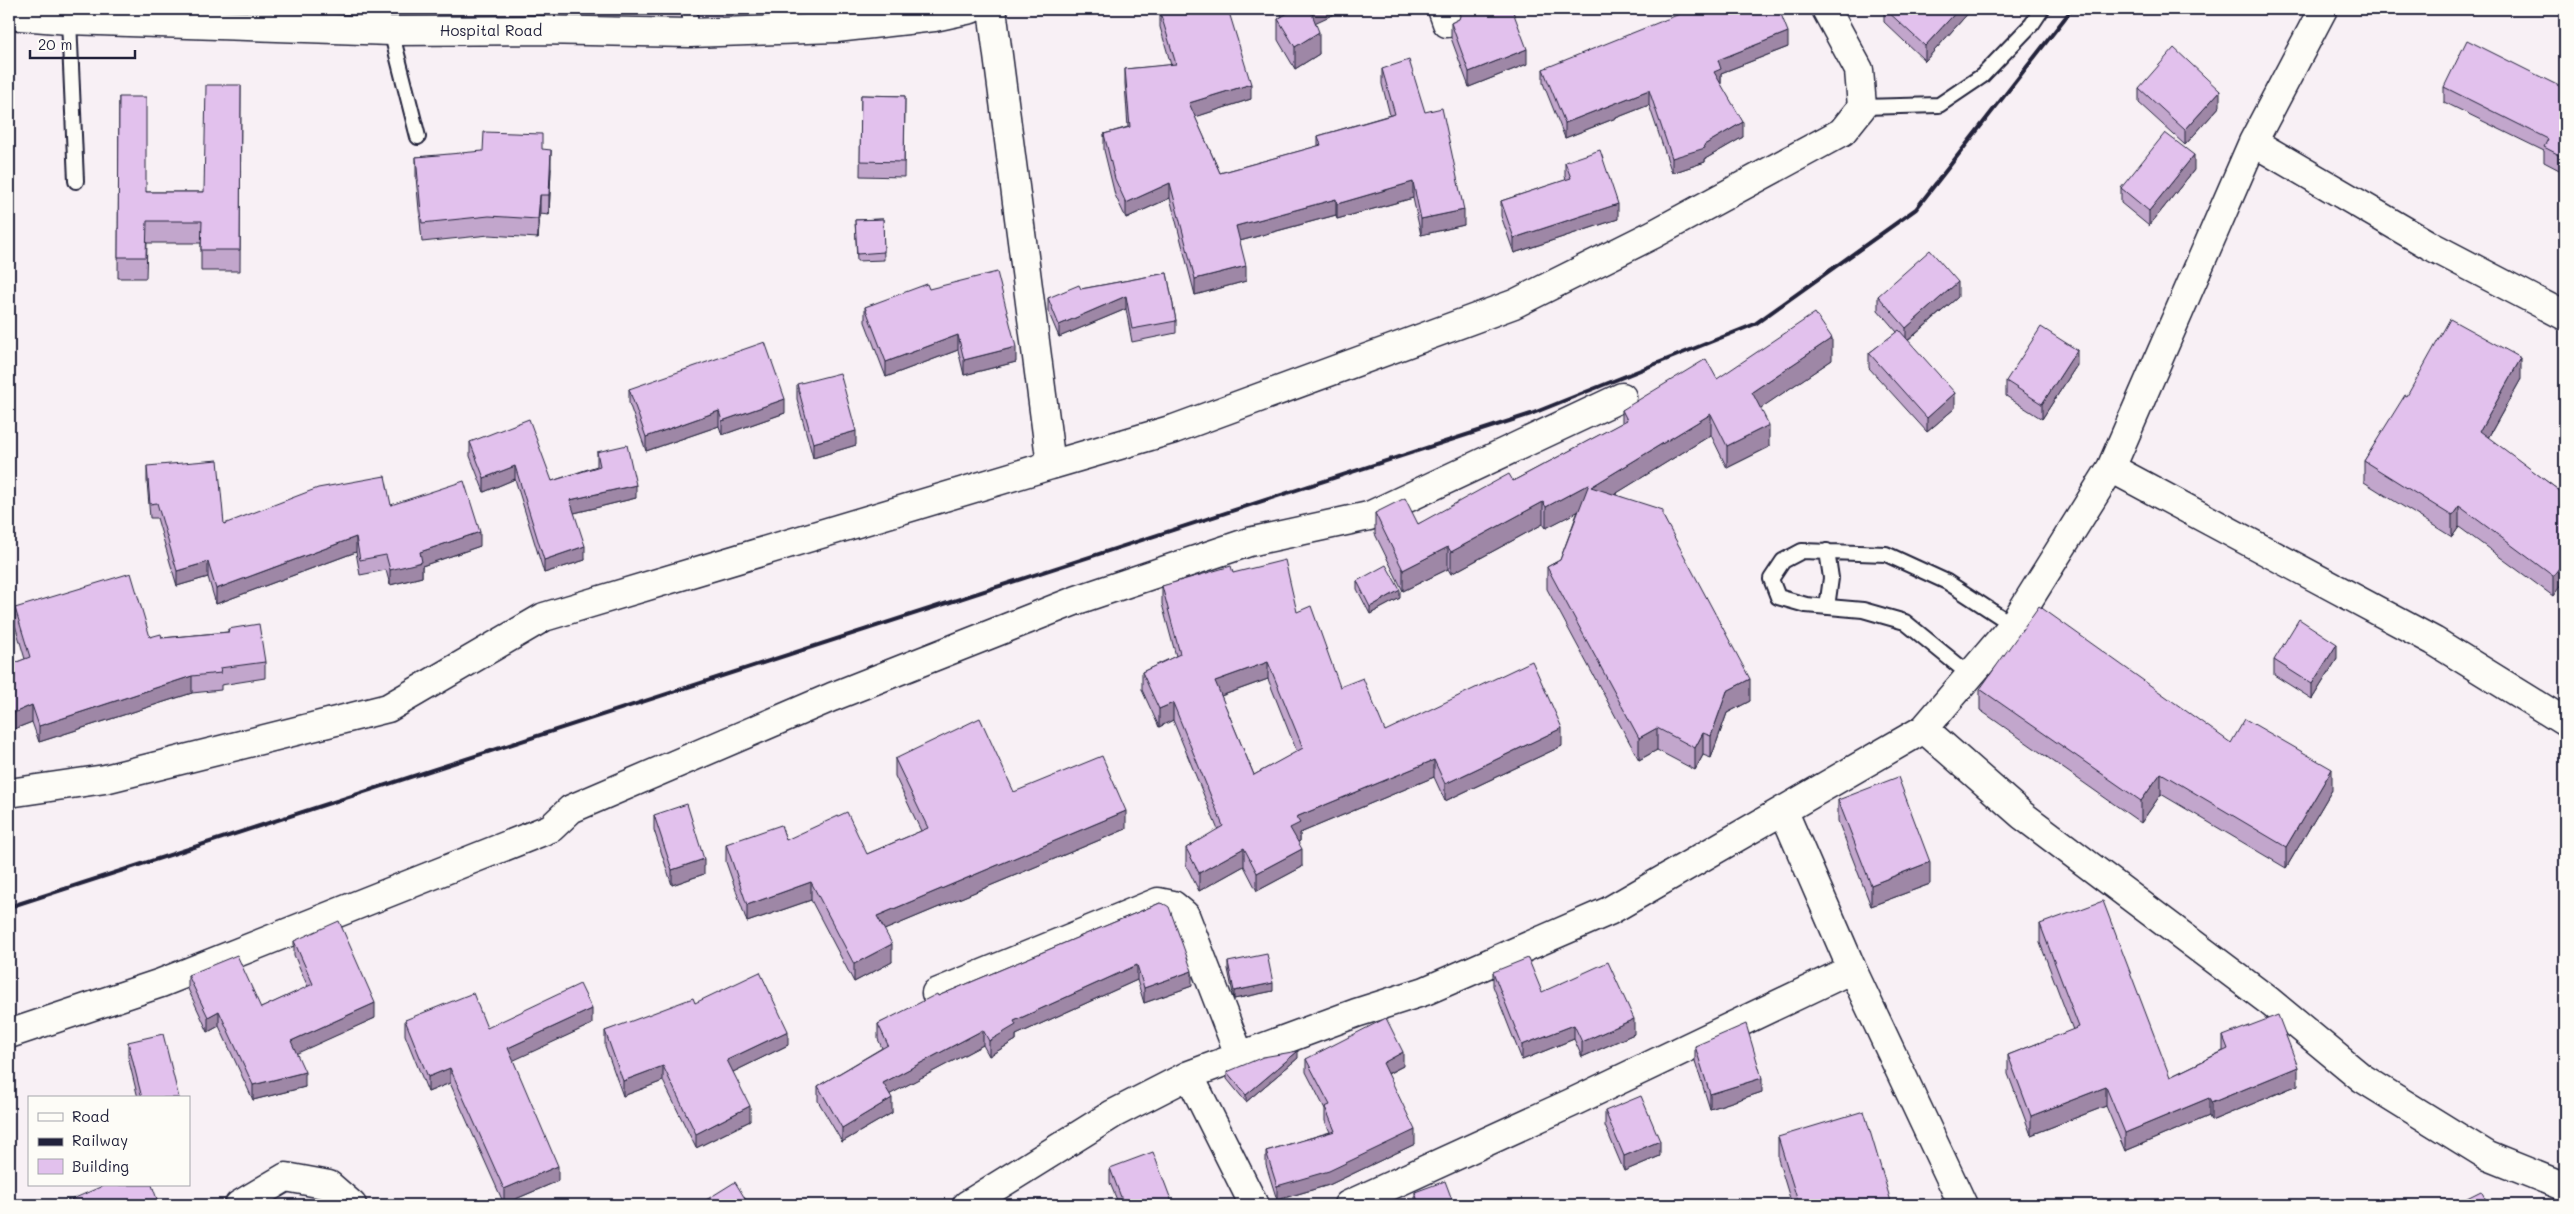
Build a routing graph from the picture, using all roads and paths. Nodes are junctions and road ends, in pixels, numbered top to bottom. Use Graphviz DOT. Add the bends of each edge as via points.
graph roads {
  1 [pos="971,9"];
  2 [pos="992,9"];
  3 [pos="1826,9"];
  4 [pos="2042,9"];
  5 [pos="2323,9"];
  6 [pos="9,15"];
  7 [pos="69,20"];
  8 [pos="690,21"];
  9 [pos="391,31"];
  10 [pos="1862,106"];
  11 [pos="418,137"];
  12 [pos="2253,142"];
  13 [pos="76,181"];
  14 [pos="2565,316"];
  15 [pos="1622,397"];
  16 [pos="1051,465"];
  17 [pos="2110,468"];
  18 [pos="1827,551"];
  19 [pos="1827,607"];
  20 [pos="2013,625"];
  21 [pos="1970,676"];
  22 [pos="2565,722"];
  23 [pos="1924,729"];
  24 [pos="9,793"];
  25 [pos="1784,812"];
  26 [pos="1852,969"];
  27 [pos="936,993"];
  28 [pos="9,1034"];
  29 [pos="1240,1057"];
  30 [pos="1189,1074"];
  31 [pos="2565,1187"];
  32 [pos="239,1205"];
  33 [pos="352,1205"];
  34 [pos="967,1205"];
  35 [pos="1254,1205"];
  36 [pos="1348,1205"];
  37 [pos="1963,1205"];
  1 -- 8 [label="street, Hospital Road" via="934,17 836,28"];
  2 -- 16 [label="street"];
  3 -- 10 [label="street" via="1858,70"];
  4 -- 10 [label="lane" via="2032,24 1982,76 1939,105"];
  5 -- 12 [label="street"];
  6 -- 7 [label="street, Hospital Road"];
  7 -- 9 [label="street, Hospital Road"];
  7 -- 13 [label="lane"];
  8 -- 9 [label="street, Hospital Road" via="538,30"];
  9 -- 11 [label="lane"];
  10 -- 16 [label="street" via="1842,132 1654,234 1514,304 1174,429"];
  12 -- 14 [label="street" via="2428,245"];
  12 -- 17 [label="street"];
  15 -- 28 [label="street" via="1369,516 1249,542 1077,600 832,696 639,778 571,809 551,828 162,983"];
  16 -- 24 [label="street" via="544,617 388,708 105,779"];
  17 -- 20 [label="street"];
  17 -- 22 [label="street" via="2434,640"];
  18 -- 19 [label="lane" via="1831,578"];
  18 -- 19 [label="lane" via="1802,551 1783,561 1771,579 1778,597"];
  18 -- 20 [label="lane" via="1886,554 1947,582"];
  19 -- 21 [label="lane" via="1863,610 1906,622"];
  20 -- 21 [label="street"];
  21 -- 23 [label="street"];
  23 -- 25 [label="street"];
  23 -- 31 [label="street" via="2022,815 2270,1001 2362,1078 2488,1156"];
  25 -- 26 [label="street"];
  25 -- 29 [label="street" via="1609,912 1425,991 1277,1041"];
  26 -- 36 [label="street"];
  26 -- 37 [label="street"];
  27 -- 29 [label="street" via="1158,902 1173,905 1185,915"];
  29 -- 30 [label="street"];
  30 -- 34 [label="street" via="1112,1114"];
  30 -- 35 [label="street"];
  32 -- 33 [label="street" via="286,1176 329,1184"];
}
